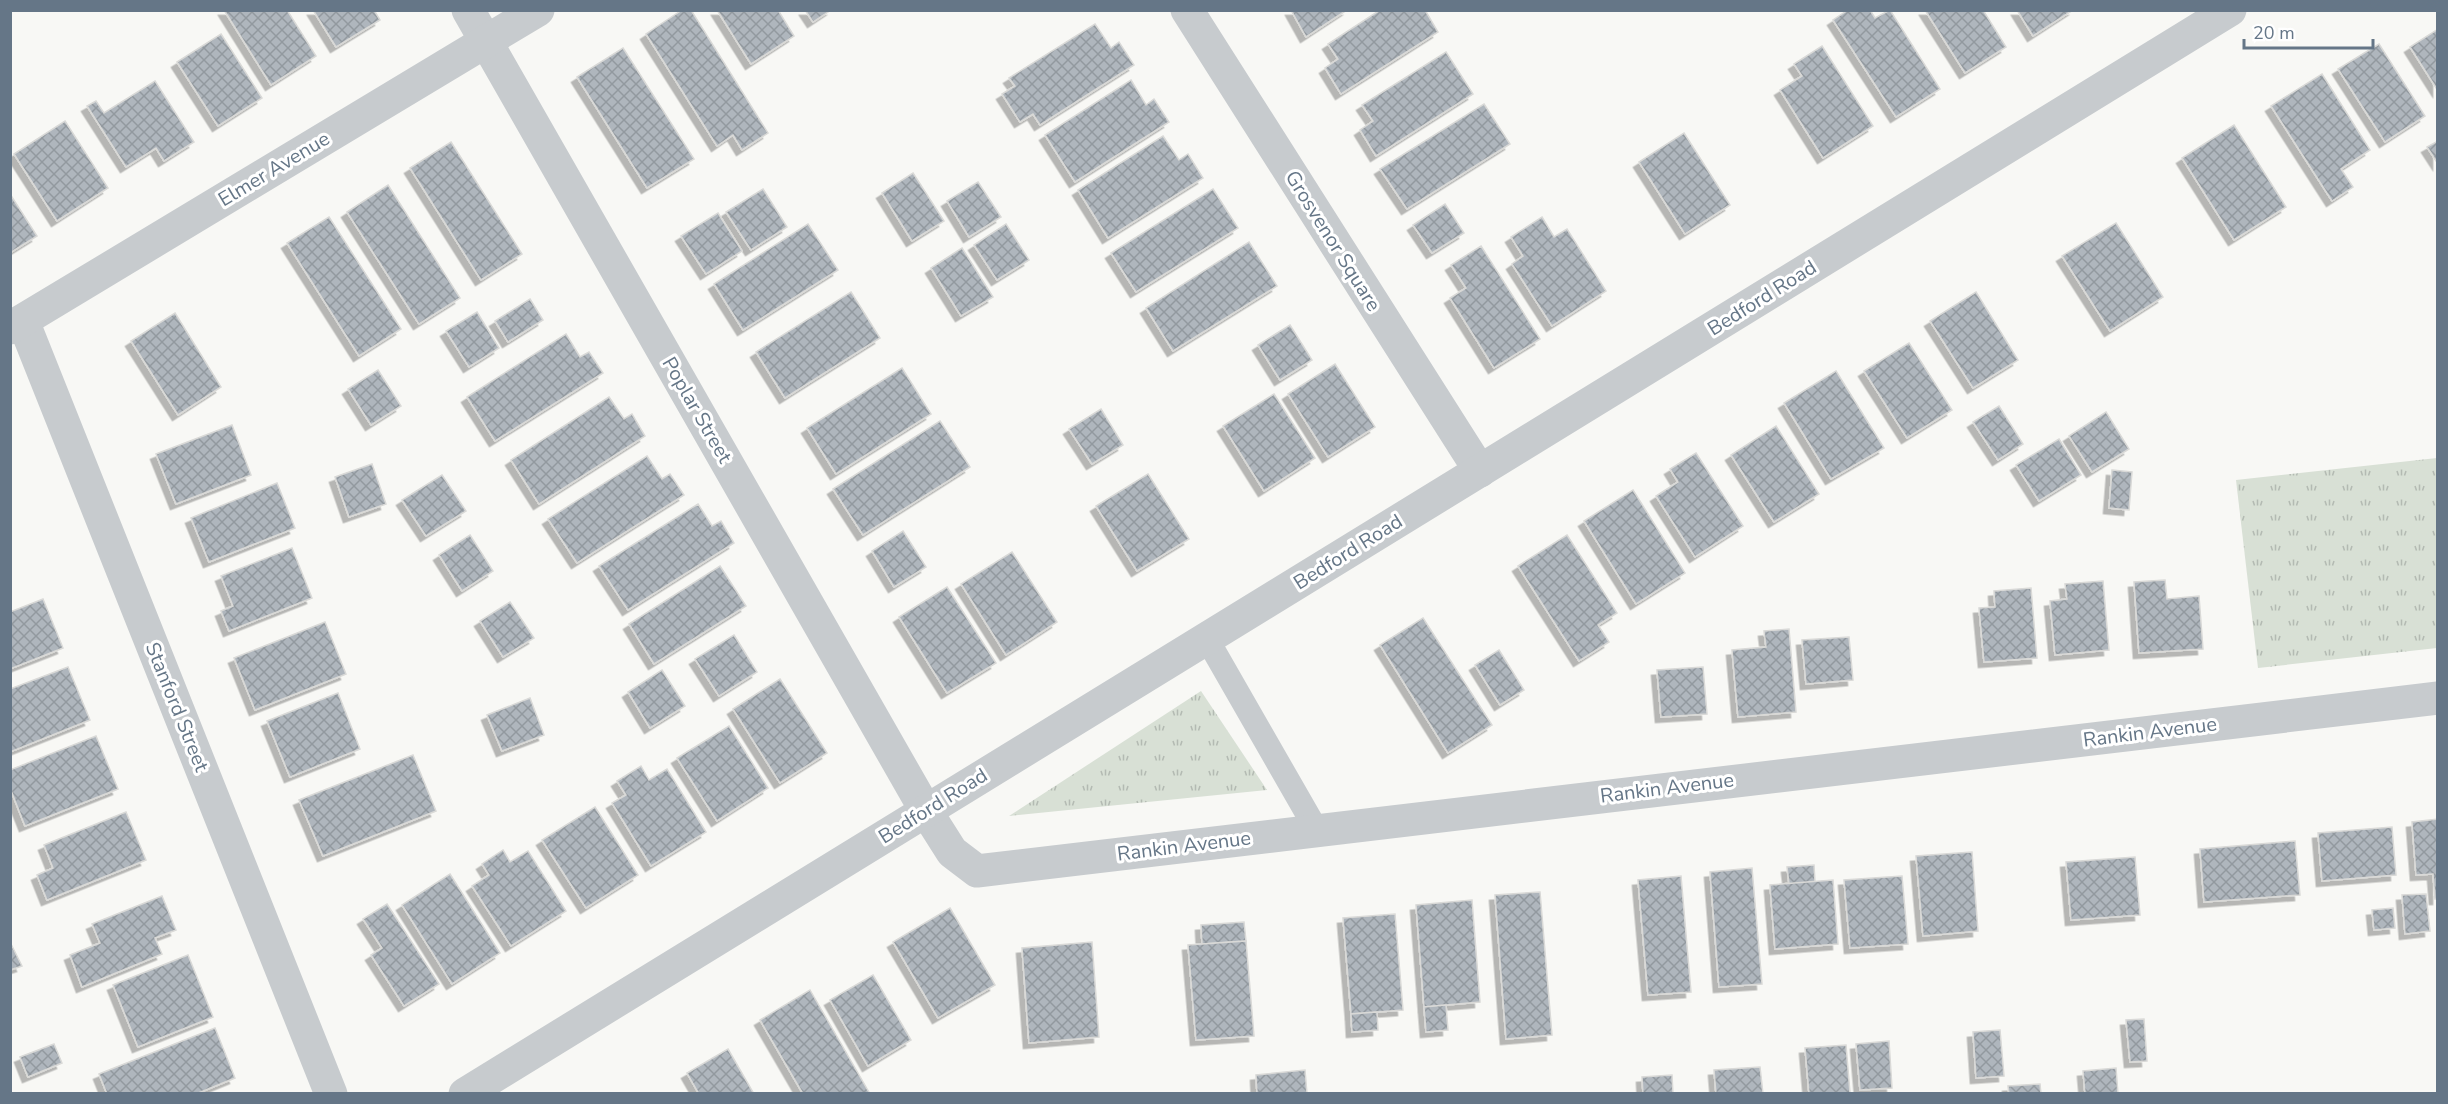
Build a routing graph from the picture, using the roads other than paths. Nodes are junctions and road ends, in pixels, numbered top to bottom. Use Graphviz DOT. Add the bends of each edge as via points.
graph roads {
  1 [pos="468,10"];
  2 [pos="538,10"];
  3 [pos="1187,10"];
  4 [pos="2230,10"];
  5 [pos="487,41"];
  6 [pos="17,325"];
  7 [pos="1480,471"];
  8 [pos="1206,639"];
  9 [pos="2438,698"];
  10 [pos="926,811"];
  11 [pos="1316,829"];
  12 [pos="331,1094"];
  13 [pos="465,1094"];
  1 -- 5 [label="street, Poplar Street"];
  2 -- 5 [label="street, Elmer Avenue"];
  3 -- 7 [label="street, Grosvenor Square"];
  4 -- 7 [label="street, Bedford Road"];
  5 -- 6 [label="street, Elmer Avenue"];
  5 -- 10 [label="street, Poplar Street"];
  6 -- 12 [label="street, Stanford Street"];
  7 -- 8 [label="street, Bedford Road"];
  8 -- 10 [label="street, Bedford Road"];
  8 -- 11 [label="lane"];
  9 -- 11 [label="street, Rankin Avenue"];
  10 -- 11 [label="street, Rankin Avenue" via="952,852 977,871"];
  10 -- 13 [label="street, Bedford Road"];
}
